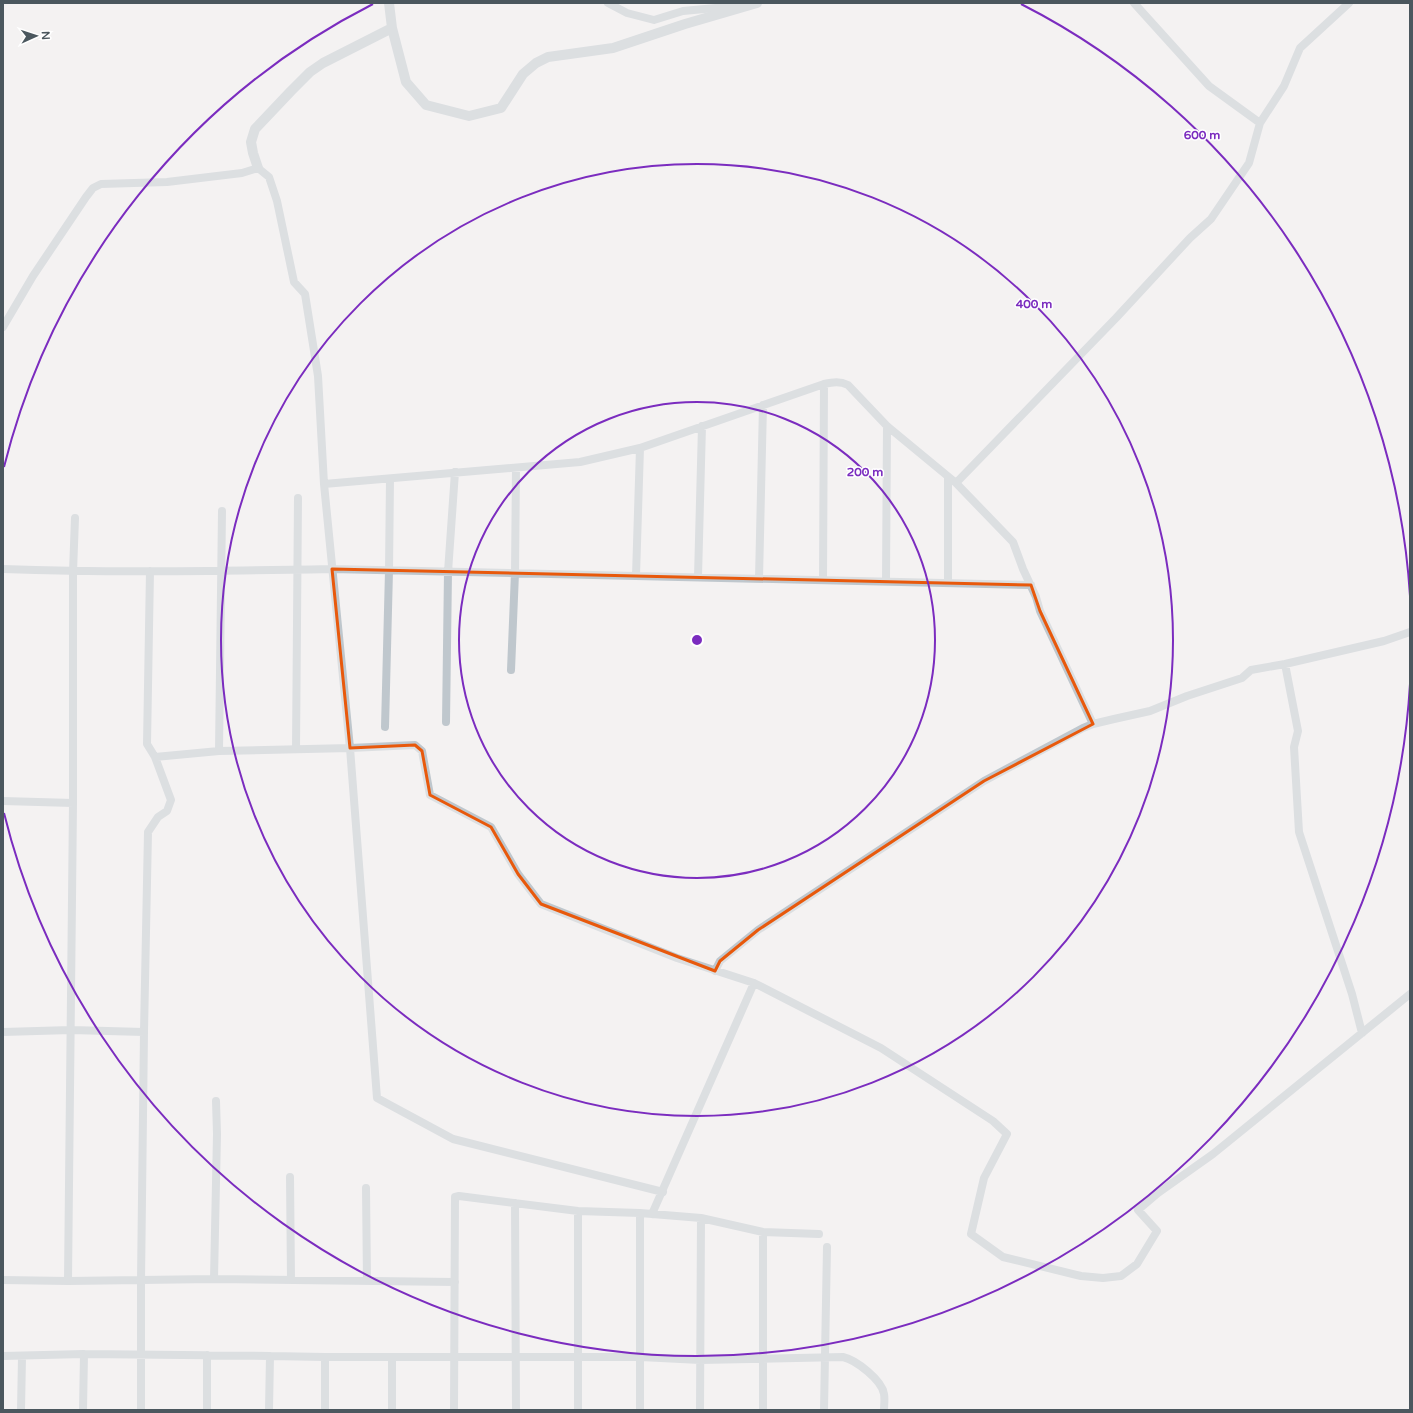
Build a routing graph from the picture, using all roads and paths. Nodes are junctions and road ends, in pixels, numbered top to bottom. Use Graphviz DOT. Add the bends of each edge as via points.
graph roads {
  1 [pos="389,3"];
  2 [pos="608,3"];
  3 [pos="1134,3"];
  4 [pos="1349,3"];
  5 [pos="754,4"];
  6 [pos="392,28"];
  7 [pos="1260,123"];
  8 [pos="258,168"];
  9 [pos="3,327"];
  10 [pos="824,384"];
  11 [pos="763,405"];
  12 [pos="702,426"];
  13 [pos="888,426"];
  14 [pos="640,448"];
  15 [pos="516,468"];
  16 [pos="455,472"];
  17 [pos="948,478"];
  18 [pos="390,479"];
  19 [pos="956,483"];
  20 [pos="324,484"];
  21 [pos="298,498"];
  22 [pos="222,511"];
  23 [pos="75,518"];
  24 [pos="3,569"];
  25 [pos="297,570"];
  26 [pos="332,570"];
  27 [pos="150,571"];
  28 [pos="222,571"];
  29 [pos="389,571"];
  30 [pos="73,572"];
  31 [pos="448,572"];
  32 [pos="515,573"];
  33 [pos="636,576"];
  34 [pos="698,577"];
  35 [pos="759,579"];
  36 [pos="823,580"];
  37 [pos="886,581"];
  38 [pos="948,583"];
  39 [pos="1031,585"];
  40 [pos="1410,632"];
  41 [pos="1285,664"];
  42 [pos="511,670"];
  43 [pos="446,722"];
  44 [pos="1093,724"];
  45 [pos="384,727"];
  46 [pos="350,748"];
  47 [pos="296,749"];
  48 [pos="220,751"];
  49 [pos="155,757"];
  50 [pos="3,801"];
  51 [pos="73,803"];
  52 [pos="715,971"];
  53 [pos="754,983"];
  54 [pos="1410,994"];
  55 [pos="71,1030"];
  56 [pos="3,1032"];
  57 [pos="144,1032"];
  58 [pos="1362,1033"];
  59 [pos="216,1101"];
  60 [pos="290,1177"];
  61 [pos="366,1188"];
  62 [pos="663,1192"];
  63 [pos="515,1203"];
  64 [pos="578,1211"];
  65 [pos="640,1213"];
  66 [pos="652,1214"];
  67 [pos="700,1218"];
  68 [pos="763,1232"];
  69 [pos="819,1234"];
  70 [pos="827,1247"];
  71 [pos="214,1279"];
  72 [pos="3,1280"];
  73 [pos="291,1280"];
  74 [pos="68,1281"];
  75 [pos="141,1281"];
  76 [pos="367,1281"];
  77 [pos="455,1282"];
  78 [pos="84,1354"];
  79 [pos="142,1355"];
  80 [pos="207,1355"];
  81 [pos="3,1356"];
  82 [pos="270,1356"];
  83 [pos="22,1357"];
  84 [pos="325,1357"];
  85 [pos="392,1357"];
  86 [pos="454,1357"];
  87 [pos="516,1357"];
  88 [pos="640,1357"];
  89 [pos="824,1357"];
  90 [pos="578,1358"];
  91 [pos="763,1358"];
  92 [pos="700,1360"];
  93 [pos="20,1410"];
  94 [pos="83,1410"];
  95 [pos="141,1410"];
  96 [pos="207,1410"];
  97 [pos="270,1410"];
  98 [pos="325,1410"];
  99 [pos="392,1410"];
  100 [pos="454,1410"];
  101 [pos="516,1410"];
  102 [pos="578,1410"];
  103 [pos="640,1410"];
  104 [pos="700,1410"];
  105 [pos="764,1410"];
  106 [pos="824,1410"];
  107 [pos="884,1410"];
  1 -- 6 [label="street"];
  2 -- 5 [label="street" via="627,13 654,20 683,11"];
  3 -- 7 [label="street" via="1209,86"];
  4 -- 7 [label="street" via="1300,48 1284,86"];
  5 -- 6 [label="street" via="613,48 548,57 523,74 501,108 469,116 426,105 406,82"];
  6 -- 8 [label="street" via="323,63 291,91 255,129 251,142"];
  7 -- 19 [label="street" via="1249,163 1211,219"];
  8 -- 9 [label="street" via="242,173 167,182 101,184 93,188 33,276"];
  8 -- 20 [label="street" via="269,177 277,200 294,282 305,294 318,376"];
  10 -- 11 [label="street"];
  10 -- 13 [label="street" via="842,382 848,385"];
  10 -- 36 [label="street"];
  11 -- 12 [label="street"];
  11 -- 35 [label="street"];
  12 -- 14 [label="street"];
  12 -- 34 [label="street"];
  13 -- 17 [label="street"];
  13 -- 37 [label="street"];
  14 -- 15 [label="street" via="580,462"];
  14 -- 33 [label="street"];
  15 -- 16 [label="street"];
  15 -- 32 [label="street"];
  16 -- 18 [label="street"];
  16 -- 31 [label="street"];
  17 -- 19 [label="street"];
  17 -- 38 [label="street"];
  18 -- 20 [label="street"];
  18 -- 29 [label="street"];
  19 -- 39 [label="street" via="1013,542"];
  20 -- 26 [label="street"];
  21 -- 25 [label="street"];
  22 -- 28 [label="street"];
  23 -- 30 [label="street"];
  24 -- 30 [label="street"];
  25 -- 26 [label="street"];
  25 -- 28 [label="street"];
  25 -- 47 [label="street"];
  26 -- 29 [label="street"];
  26 -- 46 [label="street"];
  27 -- 28 [label="street"];
  27 -- 30 [label="street"];
  27 -- 49 [label="street" via="147,744"];
  28 -- 48 [label="street"];
  29 -- 31 [label="street"];
  29 -- 45 [label="street"];
  30 -- 51 [label="street"];
  31 -- 32 [label="street"];
  31 -- 43 [label="street"];
  32 -- 33 [label="street"];
  32 -- 42 [label="street"];
  33 -- 34 [label="street"];
  34 -- 35 [label="street"];
  35 -- 36 [label="street"];
  36 -- 37 [label="street"];
  37 -- 38 [label="street"];
  38 -- 39 [label="street"];
  39 -- 44 [label="street" via="1040,611"];
  40 -- 41 [label="street" via="1384,641"];
  41 -- 44 [label="street" via="1251,670 1242,678 1187,696 1150,712"];
  41 -- 58 [label="street" via="1298,731 1294,747 1299,832 1352,994"];
  44 -- 52 [label="street" via="984,782 758,930 720,961"];
  46 -- 47 [label="street"];
  46 -- 52 [label="street" via="415,745 422,751 430,794 491,827 518,874 541,904"];
  46 -- 62 [label="street" via="377,1098 453,1139"];
  47 -- 48 [label="street"];
  48 -- 49 [label="street"];
  49 -- 57 [label="street" via="170,800 167,811 158,817 148,832"];
  50 -- 51 [label="street"];
  51 -- 55 [label="street"];
  52 -- 53 [label="street"];
  53 -- 58 [label="street" via="881,1048 992,1121 1007,1134 984,1178 971,1234 1004,1257 1081,1276 1103,1278 1121,1276 1137,1264 1157,1231 1138,1210 1213,1154"];
  53 -- 62 [label="street"];
  54 -- 58 [label="street"];
  55 -- 56 [label="street"];
  55 -- 57 [label="street"];
  55 -- 74 [label="street"];
  57 -- 75 [label="street"];
  59 -- 71 [label="street"];
  60 -- 73 [label="street"];
  61 -- 76 [label="street"];
  62 -- 66 [label="street"];
  63 -- 64 [label="street"];
  63 -- 77 [label="street" via="455,1197"];
  63 -- 87 [label="street"];
  64 -- 65 [label="street"];
  64 -- 90 [label="street"];
  65 -- 66 [label="street"];
  65 -- 88 [label="street"];
  66 -- 67 [label="street"];
  67 -- 68 [label="street"];
  67 -- 92 [label="street"];
  68 -- 69 [label="street"];
  68 -- 91 [label="street"];
  70 -- 89 [label="street"];
  71 -- 73 [label="street"];
  71 -- 75 [label="street"];
  72 -- 74 [label="street"];
  73 -- 76 [label="street"];
  74 -- 75 [label="street"];
  75 -- 79 [label="street"];
  76 -- 77 [label="street"];
  77 -- 86 [label="street"];
  78 -- 79 [label="street"];
  78 -- 83 [label="street"];
  78 -- 94 [label="street"];
  79 -- 80 [label="street"];
  79 -- 95 [label="street"];
  80 -- 82 [label="street"];
  80 -- 96 [label="street"];
  81 -- 83 [label="street"];
  82 -- 84 [label="street"];
  82 -- 97 [label="street"];
  83 -- 93 [label="street"];
  84 -- 85 [label="street"];
  84 -- 98 [label="street"];
  85 -- 86 [label="street"];
  85 -- 99 [label="street"];
  86 -- 87 [label="street"];
  86 -- 100 [label="street"];
  87 -- 90 [label="street"];
  87 -- 101 [label="street"];
  88 -- 90 [label="street"];
  88 -- 92 [label="street"];
  88 -- 103 [label="street"];
  89 -- 91 [label="street"];
  89 -- 106 [label="street"];
  89 -- 107 [label="street" via="851,1358 871,1375 884,1393"];
  90 -- 102 [label="street"];
  91 -- 92 [label="street"];
  91 -- 105 [label="street"];
  92 -- 104 [label="street"];
}
